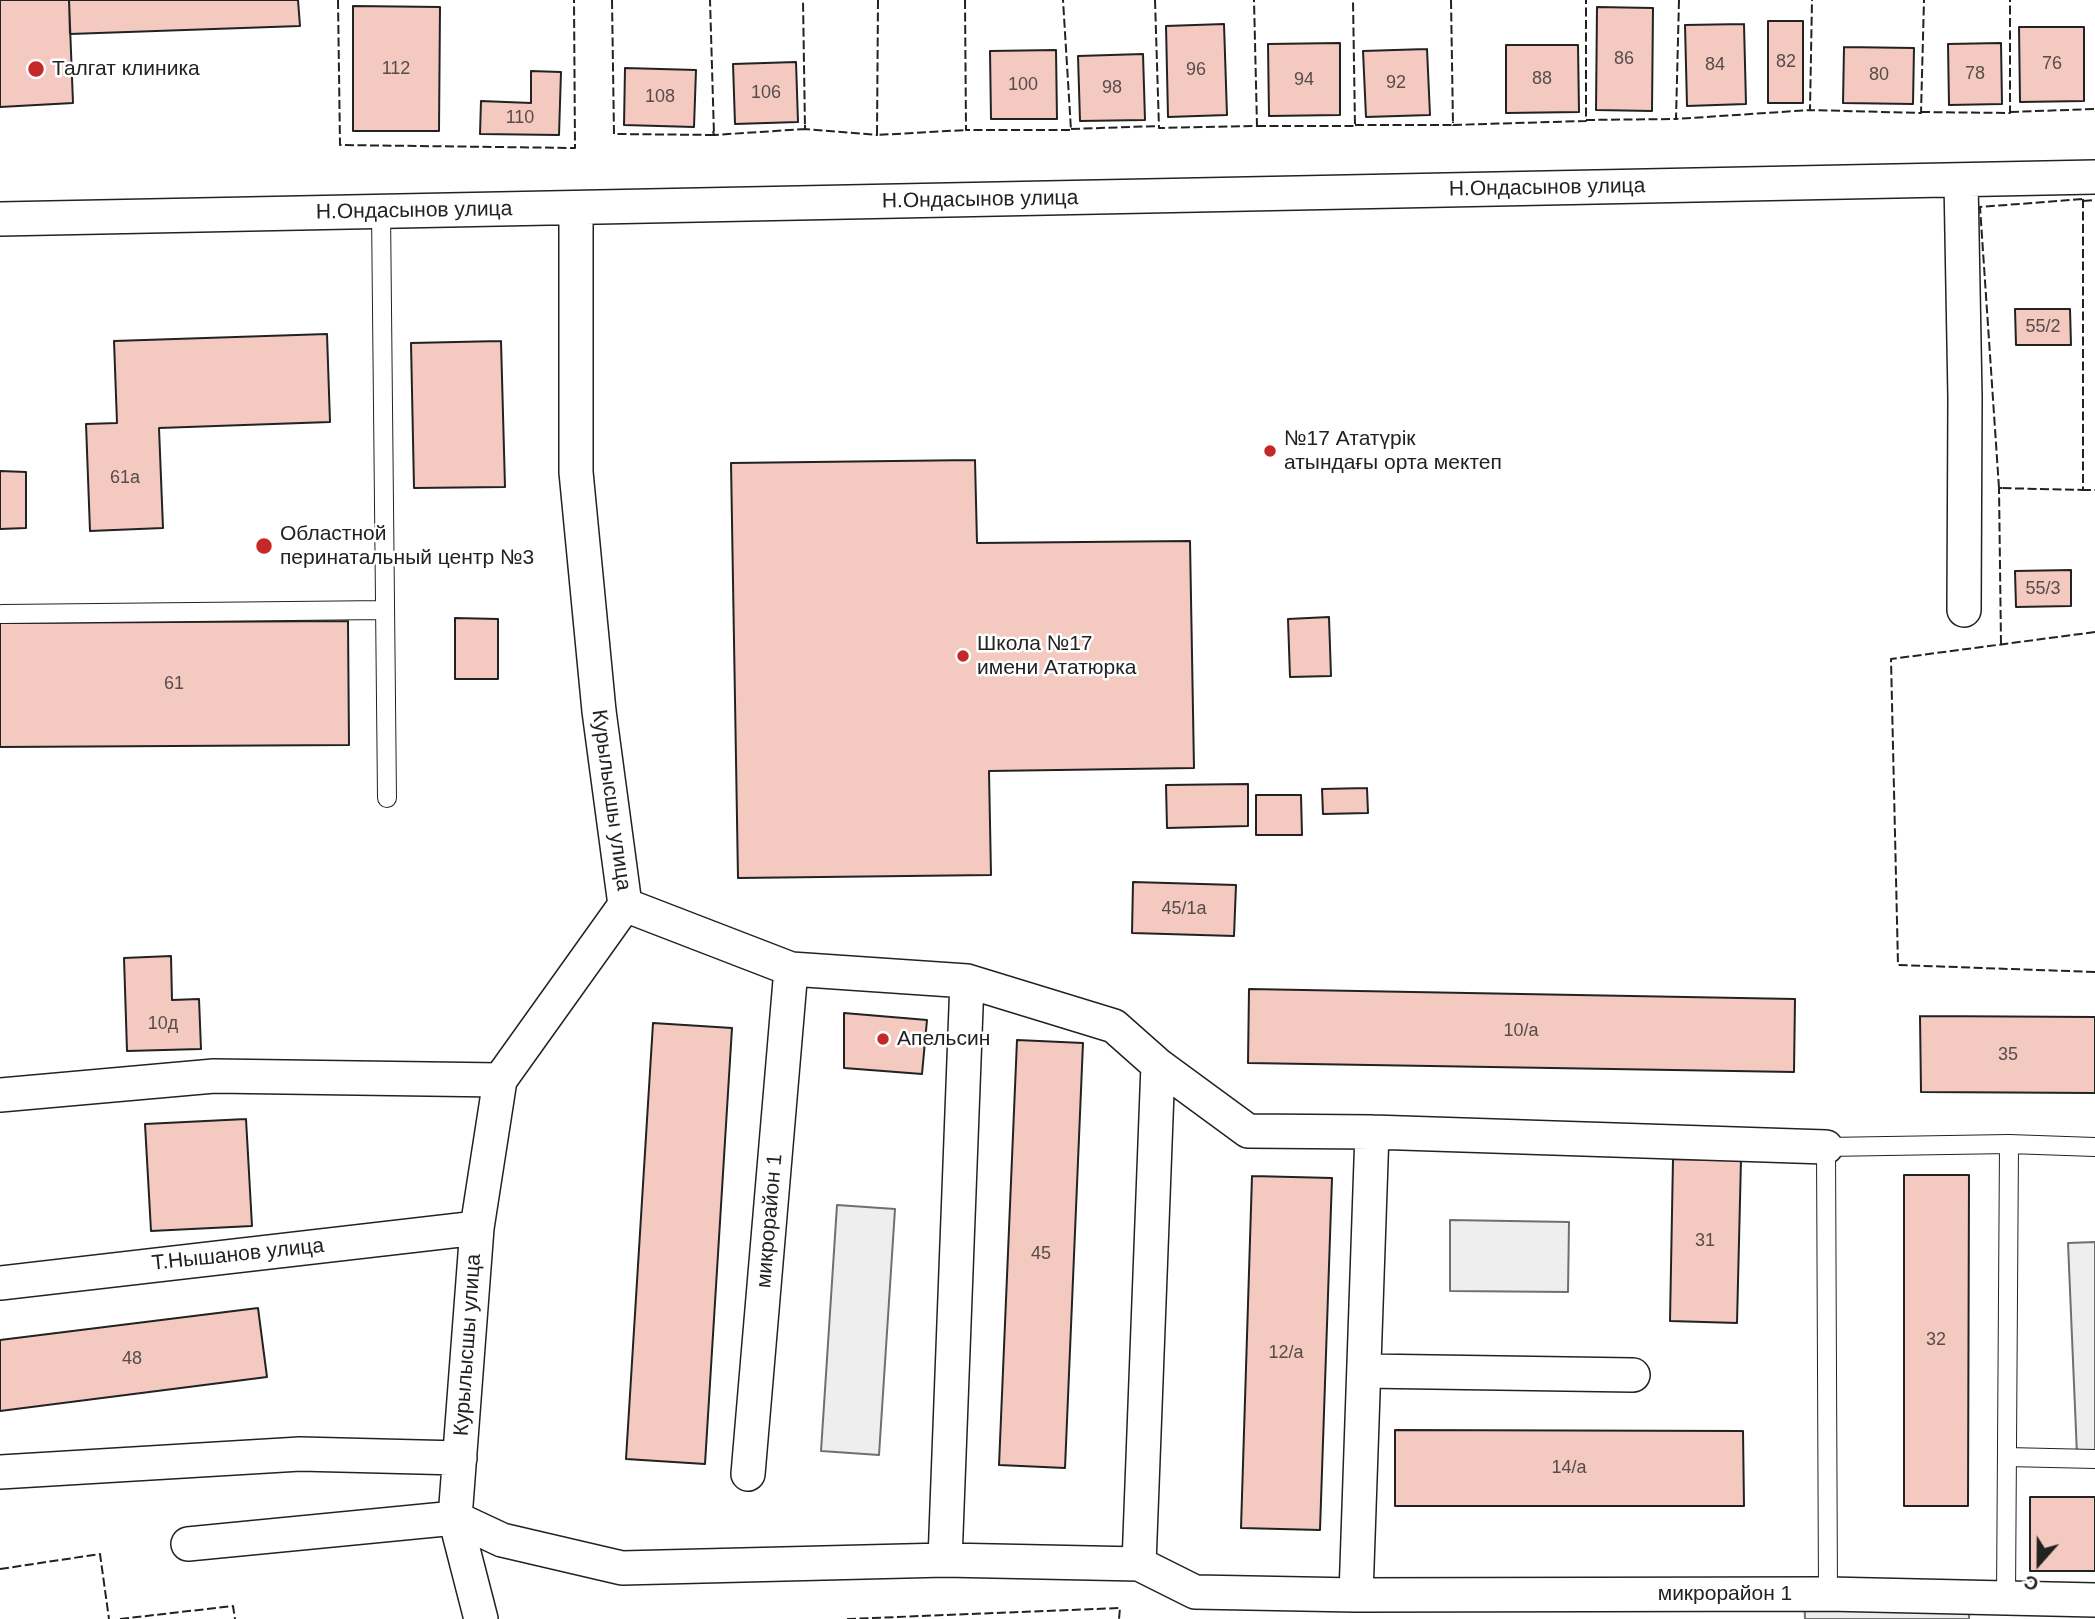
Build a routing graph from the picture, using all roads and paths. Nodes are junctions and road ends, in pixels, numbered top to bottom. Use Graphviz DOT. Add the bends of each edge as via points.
graph roads {
  1 [pos="2095,177"];
  2 [pos="1961,180"];
  3 [pos="576,208"];
  4 [pos="381,212"];
  5 [pos="0,219"];
  6 [pos="386,610"];
  7 [pos="1964,610"];
  8 [pos="2,614"];
  9 [pos="387,798"];
  10 [pos="625,905"];
  11 [pos="791,968"];
  12 [pos="967,981"];
  13 [pos="1157,1065"];
  14 [pos="500,1080"];
  15 [pos="0,1096"];
  16 [pos="1372,1132"];
  17 [pos="2009,1144"];
  18 [pos="1826,1147"];
  19 [pos="2095,1147"];
  20 [pos="477,1228"];
  21 [pos="0,1283"];
  22 [pos="1365,1371"];
  23 [pos="1633,1375"];
  24 [pos="2007,1457"];
  25 [pos="460,1458"];
  26 [pos="2095,1459"];
  27 [pos="0,1472"];
  28 [pos="748,1474"];
  29 [pos="455,1518"];
  30 [pos="188,1544"];
  31 [pos="945,1560"];
  32 [pos="1139,1564"];
  33 [pos="1828,1594"];
  34 [pos="1356,1595"];
  35 [pos="2006,1598"];
  36 [pos="2095,1600"];
  37 [pos="1200,1605"];
  38 [pos="481,1619"];
  1 -- 2 [label="street, Н.Ондасынов улица"];
  2 -- 3 [label="street, Н.Ондасынов улица"];
  2 -- 7 [label="street"];
  3 -- 4 [label="street, Н.Ондасынов улица"];
  3 -- 10 [label="street, Курылысшы улица" via="576,472 599,711"];
  4 -- 5 [label="street, Н.Ондасынов улица"];
  4 -- 6 [label="lane"];
  6 -- 8 [label="lane"];
  6 -- 9 [label="lane"];
  10 -- 11 [label="street"];
  10 -- 14 [label="street, Курылысшы улица"];
  11 -- 12 [label="street"];
  11 -- 28 [label="street, микрорайон 1"];
  12 -- 13 [label="street" via="1114,1026"];
  12 -- 31 [label="street"];
  13 -- 16 [label="street" via="1248,1131"];
  13 -- 32 [label="street"];
  14 -- 15 [label="street" via="214,1076"];
  14 -- 20 [label="street, Курылысшы улица"];
  16 -- 18 [label="street"];
  16 -- 22 [label="street"];
  17 -- 18 [label="lane"];
  17 -- 19 [label="lane"];
  17 -- 24 [label="lane"];
  18 -- 33 [label="lane"];
  20 -- 21 [label="street, Т.Нышанов улица"];
  20 -- 25 [label="street, Курылысшы улица"];
  22 -- 23 [label="street"];
  22 -- 34 [label="street"];
  24 -- 26 [label="lane"];
  24 -- 35 [label="lane"];
  25 -- 27 [label="street" via="300,1454"];
  25 -- 29 [label="street, Курылысшы улица"];
  29 -- 30 [label="street"];
  29 -- 31 [label="street" via="502,1540 622,1568"];
  29 -- 38 [label="street, Курылысшы улица"];
  31 -- 32 [label="street"];
  32 -- 37 [label="street"];
  33 -- 34 [label="street, микрорайон 1"];
  33 -- 35 [label="street, микрорайон 1"];
  34 -- 37 [label="street, микрорайон 1"];
  35 -- 36 [label="street, микрорайон 1"];
}
